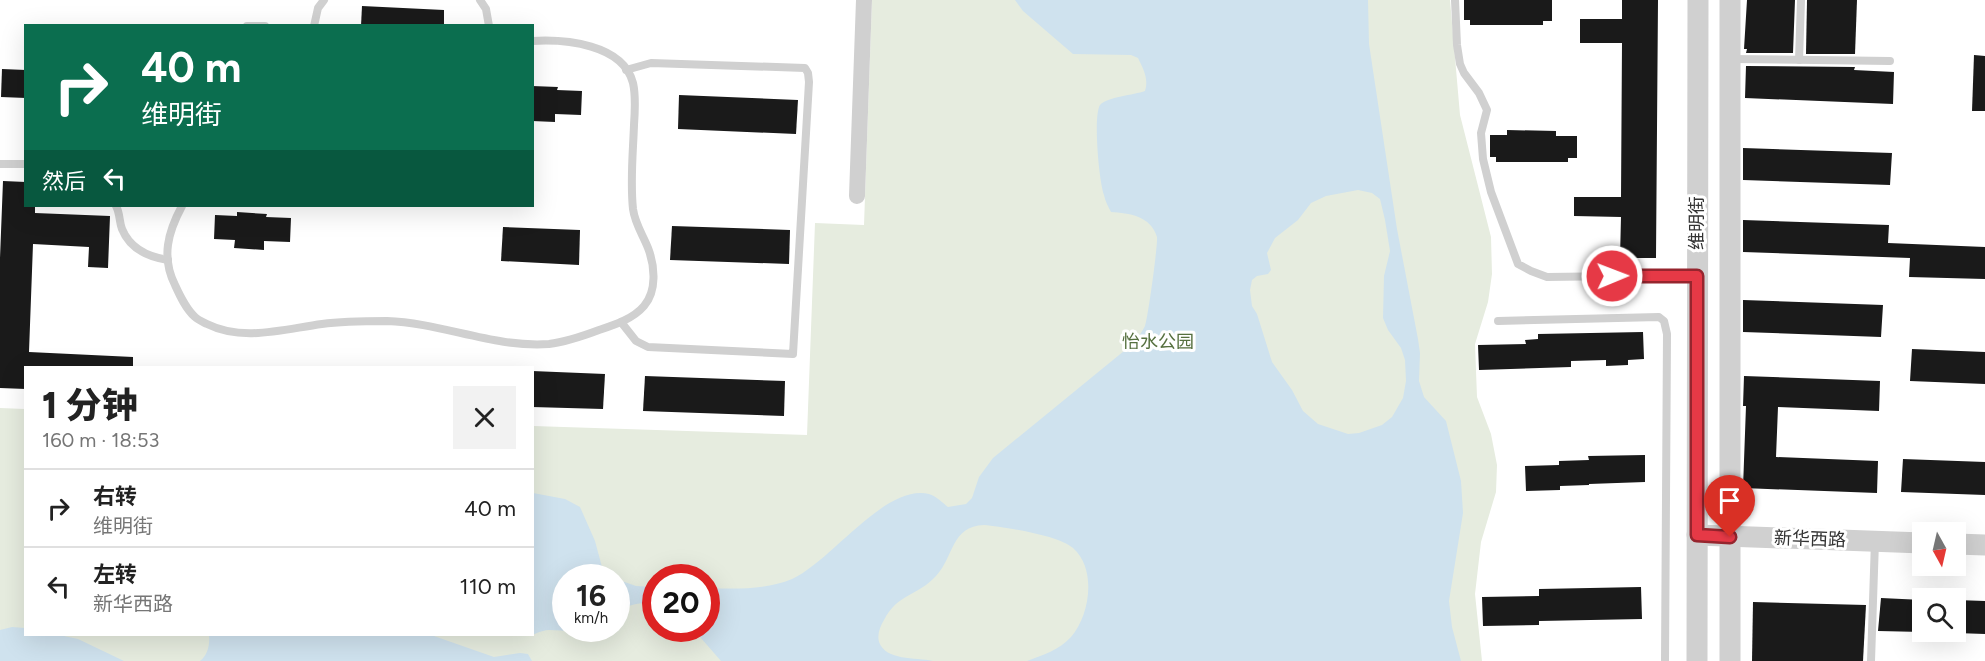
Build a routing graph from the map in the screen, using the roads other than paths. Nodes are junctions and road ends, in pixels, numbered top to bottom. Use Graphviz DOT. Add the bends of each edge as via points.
graph roads {
  1 [pos="324,0"];
  2 [pos="480,0"];
  3 [pos="864,0"];
  4 [pos="1455,0"];
  5 [pos="1698,0"];
  6 [pos="1730,0"];
  7 [pos="1801,0"];
  8 [pos="314,24"];
  9 [pos="489,24"];
  10 [pos="534,41"];
  11 [pos="1730,59"];
  12 [pos="1799,60"];
  13 [pos="1890,61"];
  14 [pos="626,70"];
  15 [pos="0,164"];
  16 [pos="24,164"];
  17 [pos="857,196"];
  18 [pos="116,207"];
  19 [pos="182,207"];
  20 [pos="168,260"];
  21 [pos="1697,276"];
  22 [pos="1498,321"];
  23 [pos="621,322"];
  24 [pos="1697,535"];
  25 [pos="1730,537"];
  26 [pos="1875,542"];
  27 [pos="1912,543"];
  28 [pos="1966,544"];
  29 [pos="1985,545"];
  30 [pos="1665,661"];
  31 [pos="1696,661"];
  32 [pos="1730,661"];
  33 [pos="1872,661"];
  1 -- 8 [label="lane"];
  2 -- 9 [label="lane"];
  3 -- 17 [label="street"];
  4 -- 21 [label="lane" via="1460,64 1487,110 1481,133 1483,159 1518,264 1547,277"];
  5 -- 21 [label="street, 维明街"];
  6 -- 11 [label="street, 维明街"];
  7 -- 12 [label="lane"];
  10 -- 14 [label="lane" via="576,42 597,48 615,57"];
  11 -- 12 [label="lane"];
  11 -- 25 [label="street, 维明街"];
  12 -- 13 [label="lane"];
  14 -- 23 [label="lane" via="633,81 635,101 633,210 654,271 652,291 644,306"];
  14 -- 23 [label="lane" via="651,63 805,68 809,82 793,354 648,347 636,341"];
  15 -- 16 [label="lane"];
  18 -- 20 [label="lane" via="122,228 138,250 150,258"];
  19 -- 20 [label="lane" via="167,240"];
  20 -- 23 [label="lane" via="171,277 195,318 235,334 390,321 498,341 551,344"];
  21 -- 24 [label="street, 维明街"];
  22 -- 30 [label="lane" via="1659,317 1664,321"];
  24 -- 25 [label="street, 新华西路"];
  24 -- 31 [label="street, 维明街"];
  25 -- 26 [label="street, 新华西路"];
  25 -- 32 [label="street, 维明街"];
  26 -- 27 [label="street, 新华西路"];
  26 -- 33 [label="lane"];
  28 -- 29 [label="street"];
}
